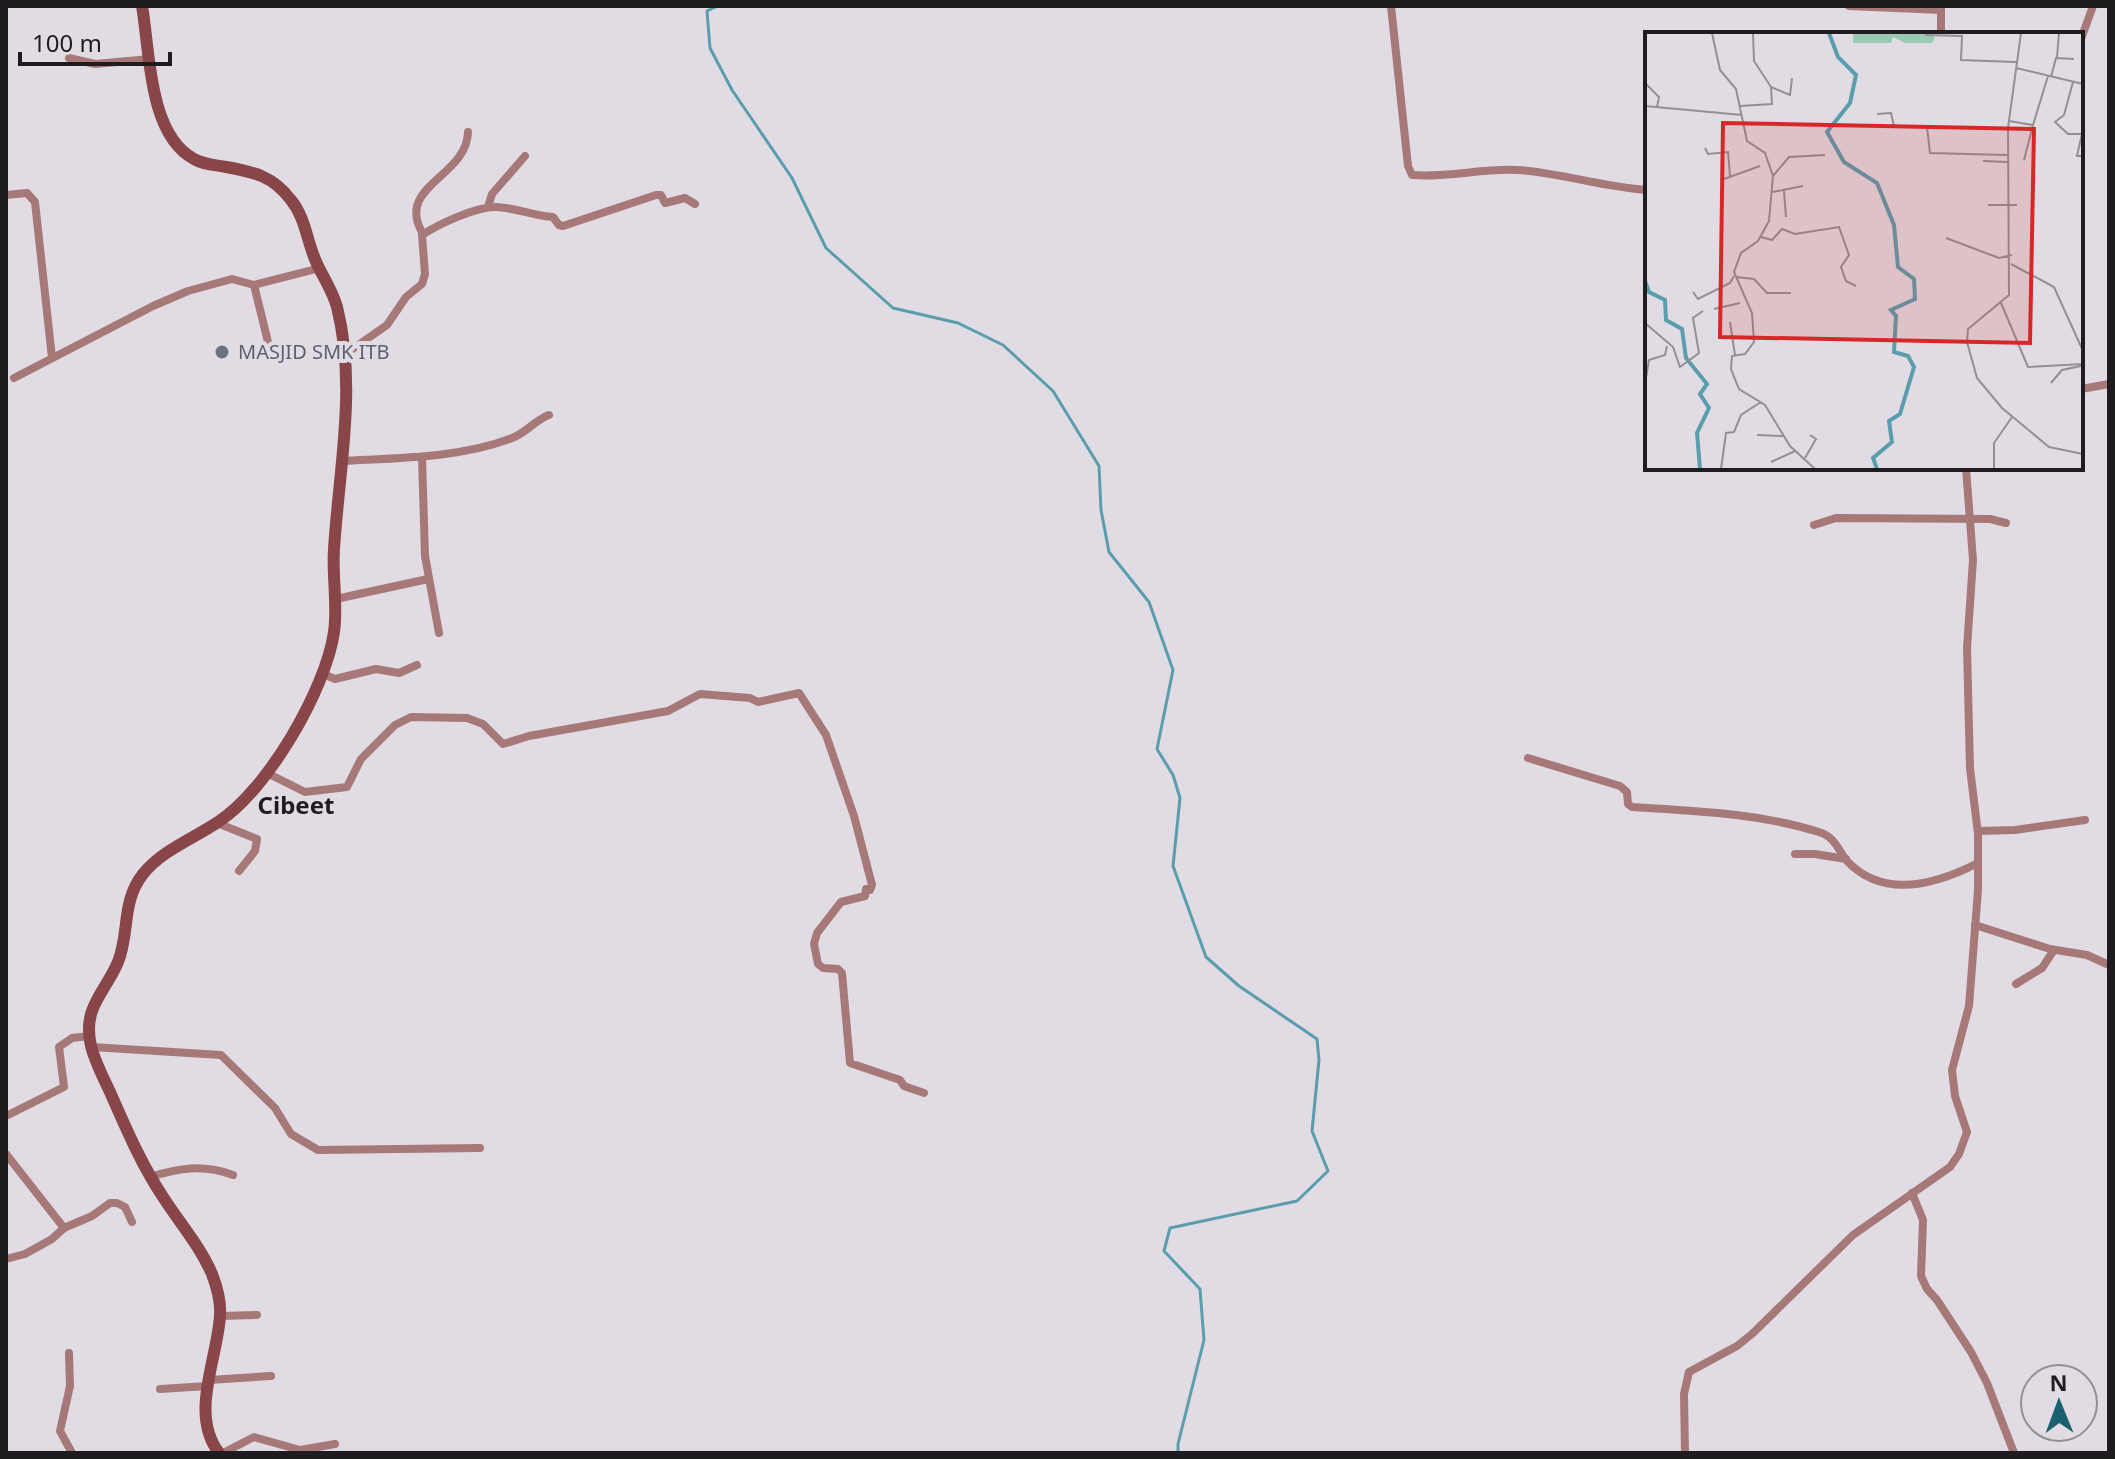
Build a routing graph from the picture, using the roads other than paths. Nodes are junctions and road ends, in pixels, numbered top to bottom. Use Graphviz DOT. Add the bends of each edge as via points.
graph roads {
  1 [pos="142,6"];
  2 [pos="1391,6"];
  3 [pos="1849,6"];
  4 [pos="2093,6"];
  5 [pos="1941,8"];
  6 [pos="1941,32"];
  7 [pos="2083,34"];
  8 [pos="69,58"];
  9 [pos="150,59"];
  10 [pos="468,132"];
  11 [pos="525,156"];
  12 [pos="1645,190"];
  13 [pos="6,195"];
  14 [pos="695,204"];
  15 [pos="488,207"];
  16 [pos="423,234"];
  17 [pos="320,268"];
  18 [pos="254,285"];
  19 [pos="268,342"];
  20 [pos="344,355"];
  21 [pos="52,358"];
  22 [pos="14,378"];
  23 [pos="2109,384"];
  24 [pos="2083,389"];
  25 [pos="549,415"];
  26 [pos="422,457"];
  27 [pos="343,461"];
  28 [pos="1966,470"];
  29 [pos="1969,519"];
  30 [pos="2006,523"];
  31 [pos="1814,525"];
  32 [pos="428,579"];
  33 [pos="336,599"];
  34 [pos="439,633"];
  35 [pos="417,665"];
  36 [pos="321,673"];
  37 [pos="1528,758"];
  38 [pos="267,773"];
  39 [pos="2085,820"];
  40 [pos="217,823"];
  41 [pos="1978,831"];
  42 [pos="1795,854"];
  43 [pos="1846,859"];
  44 [pos="1978,863"];
  45 [pos="239,871"];
  46 [pos="1975,925"];
  47 [pos="2054,950"];
  48 [pos="2107,962"];
  49 [pos="2016,984"];
  50 [pos="90,1042"];
  51 [pos="924,1093"];
  52 [pos="6,1116"];
  53 [pos="480,1148"];
  54 [pos="6,1154"];
  55 [pos="233,1175"];
  56 [pos="150,1177"];
  57 [pos="1912,1193"];
  58 [pos="132,1222"];
  59 [pos="64,1228"];
  60 [pos="6,1259"];
  61 [pos="257,1315"];
  62 [pos="221,1316"];
  63 [pos="69,1353"];
  64 [pos="271,1376"];
  65 [pos="208,1383"];
  66 [pos="160,1389"];
  67 [pos="335,1444"];
  68 [pos="72,1453"];
  69 [pos="221,1453"];
  70 [pos="1685,1453"];
  71 [pos="2014,1453"];
  1 -- 9 [label="main road"];
  2 -- 12 [label="street" via="1412,175 1523,171"];
  3 -- 5 [label="street"];
  4 -- 7 [label="street"];
  5 -- 6 [label="street"];
  8 -- 9 [label="street" via="95,64"];
  9 -- 17 [label="main road" via="162,120 176,145 198,161 269,179 290,198"];
  10 -- 16 [label="street" via="458,161 420,197 417,221"];
  11 -- 15 [label="street" via="492,194"];
  13 -- 21 [label="street" via="27,193 35,202"];
  14 -- 15 [label="street" via="686,198 665,203 656,195 563,226 552,217"];
  15 -- 16 [label="street"];
  16 -- 20 [label="street" via="422,284 387,325"];
  17 -- 18 [label="street"];
  17 -- 20 [label="main road" via="335,301"];
  18 -- 19 [label="street"];
  18 -- 21 [label="street" via="232,279 188,291"];
  20 -- 27 [label="main road"];
  21 -- 22 [label="street"];
  23 -- 24 [label="street"];
  25 -- 26 [label="street" via="515,437"];
  26 -- 27 [label="street"];
  26 -- 32 [label="street"];
  27 -- 33 [label="main road" via="333,555"];
  28 -- 29 [label="street"];
  29 -- 30 [label="street"];
  29 -- 31 [label="street" via="1839,518"];
  29 -- 41 [label="street" via="1970,768"];
  32 -- 33 [label="street"];
  32 -- 34 [label="street"];
  33 -- 36 [label="main road" via="332,641"];
  35 -- 36 [label="street" via="399,673 376,669 335,679"];
  36 -- 38 [label="main road"];
  37 -- 43 [label="street" via="1620,786 1632,807 1750,815 1821,832"];
  38 -- 40 [label="main road"];
  38 -- 51 [label="street" via="305,792 346,788 361,759 395,725 414,717 471,719 503,744 668,711 700,694 758,702 799,693 826,735 872,885 865,896 838,904 817,933 818,964 842,973 850,1063"];
  39 -- 41 [label="street"];
  40 -- 45 [label="street" via="257,839 255,851"];
  40 -- 50 [label="main road" via="173,849 138,881 118,962 93,1004"];
  41 -- 44 [label="street"];
  42 -- 43 [label="street"];
  43 -- 44 [label="street" via="1879,882 1901,885 1939,881"];
  44 -- 46 [label="street"];
  46 -- 47 [label="street"];
  46 -- 57 [label="street" via="1969,1006 1952,1070 1967,1132 1950,1167"];
  47 -- 48 [label="street"];
  47 -- 49 [label="street" via="2042,968"];
  50 -- 52 [label="street" via="72,1038 59,1047 64,1087"];
  50 -- 53 [label="street" via="221,1055 275,1108 291,1134 318,1150"];
  50 -- 56 [label="main road"];
  54 -- 59 [label="street"];
  55 -- 56 [label="street" via="186,1167"];
  56 -- 62 [label="main road" via="203,1255 217,1286"];
  57 -- 70 [label="street" via="1833,1252 1752,1334 1689,1372"];
  57 -- 71 [label="street" via="1923,1220 1921,1276 1971,1352"];
  58 -- 59 [label="street" via="128,1210 110,1203"];
  59 -- 60 [label="street" via="25,1254"];
  61 -- 62 [label="street"];
  62 -- 65 [label="main road"];
  63 -- 68 [label="street" via="70,1386 60,1431"];
  64 -- 65 [label="street"];
  65 -- 66 [label="street"];
  65 -- 69 [label="main road" via="207,1428"];
  67 -- 69 [label="street" via="300,1450 254,1437"];
}
